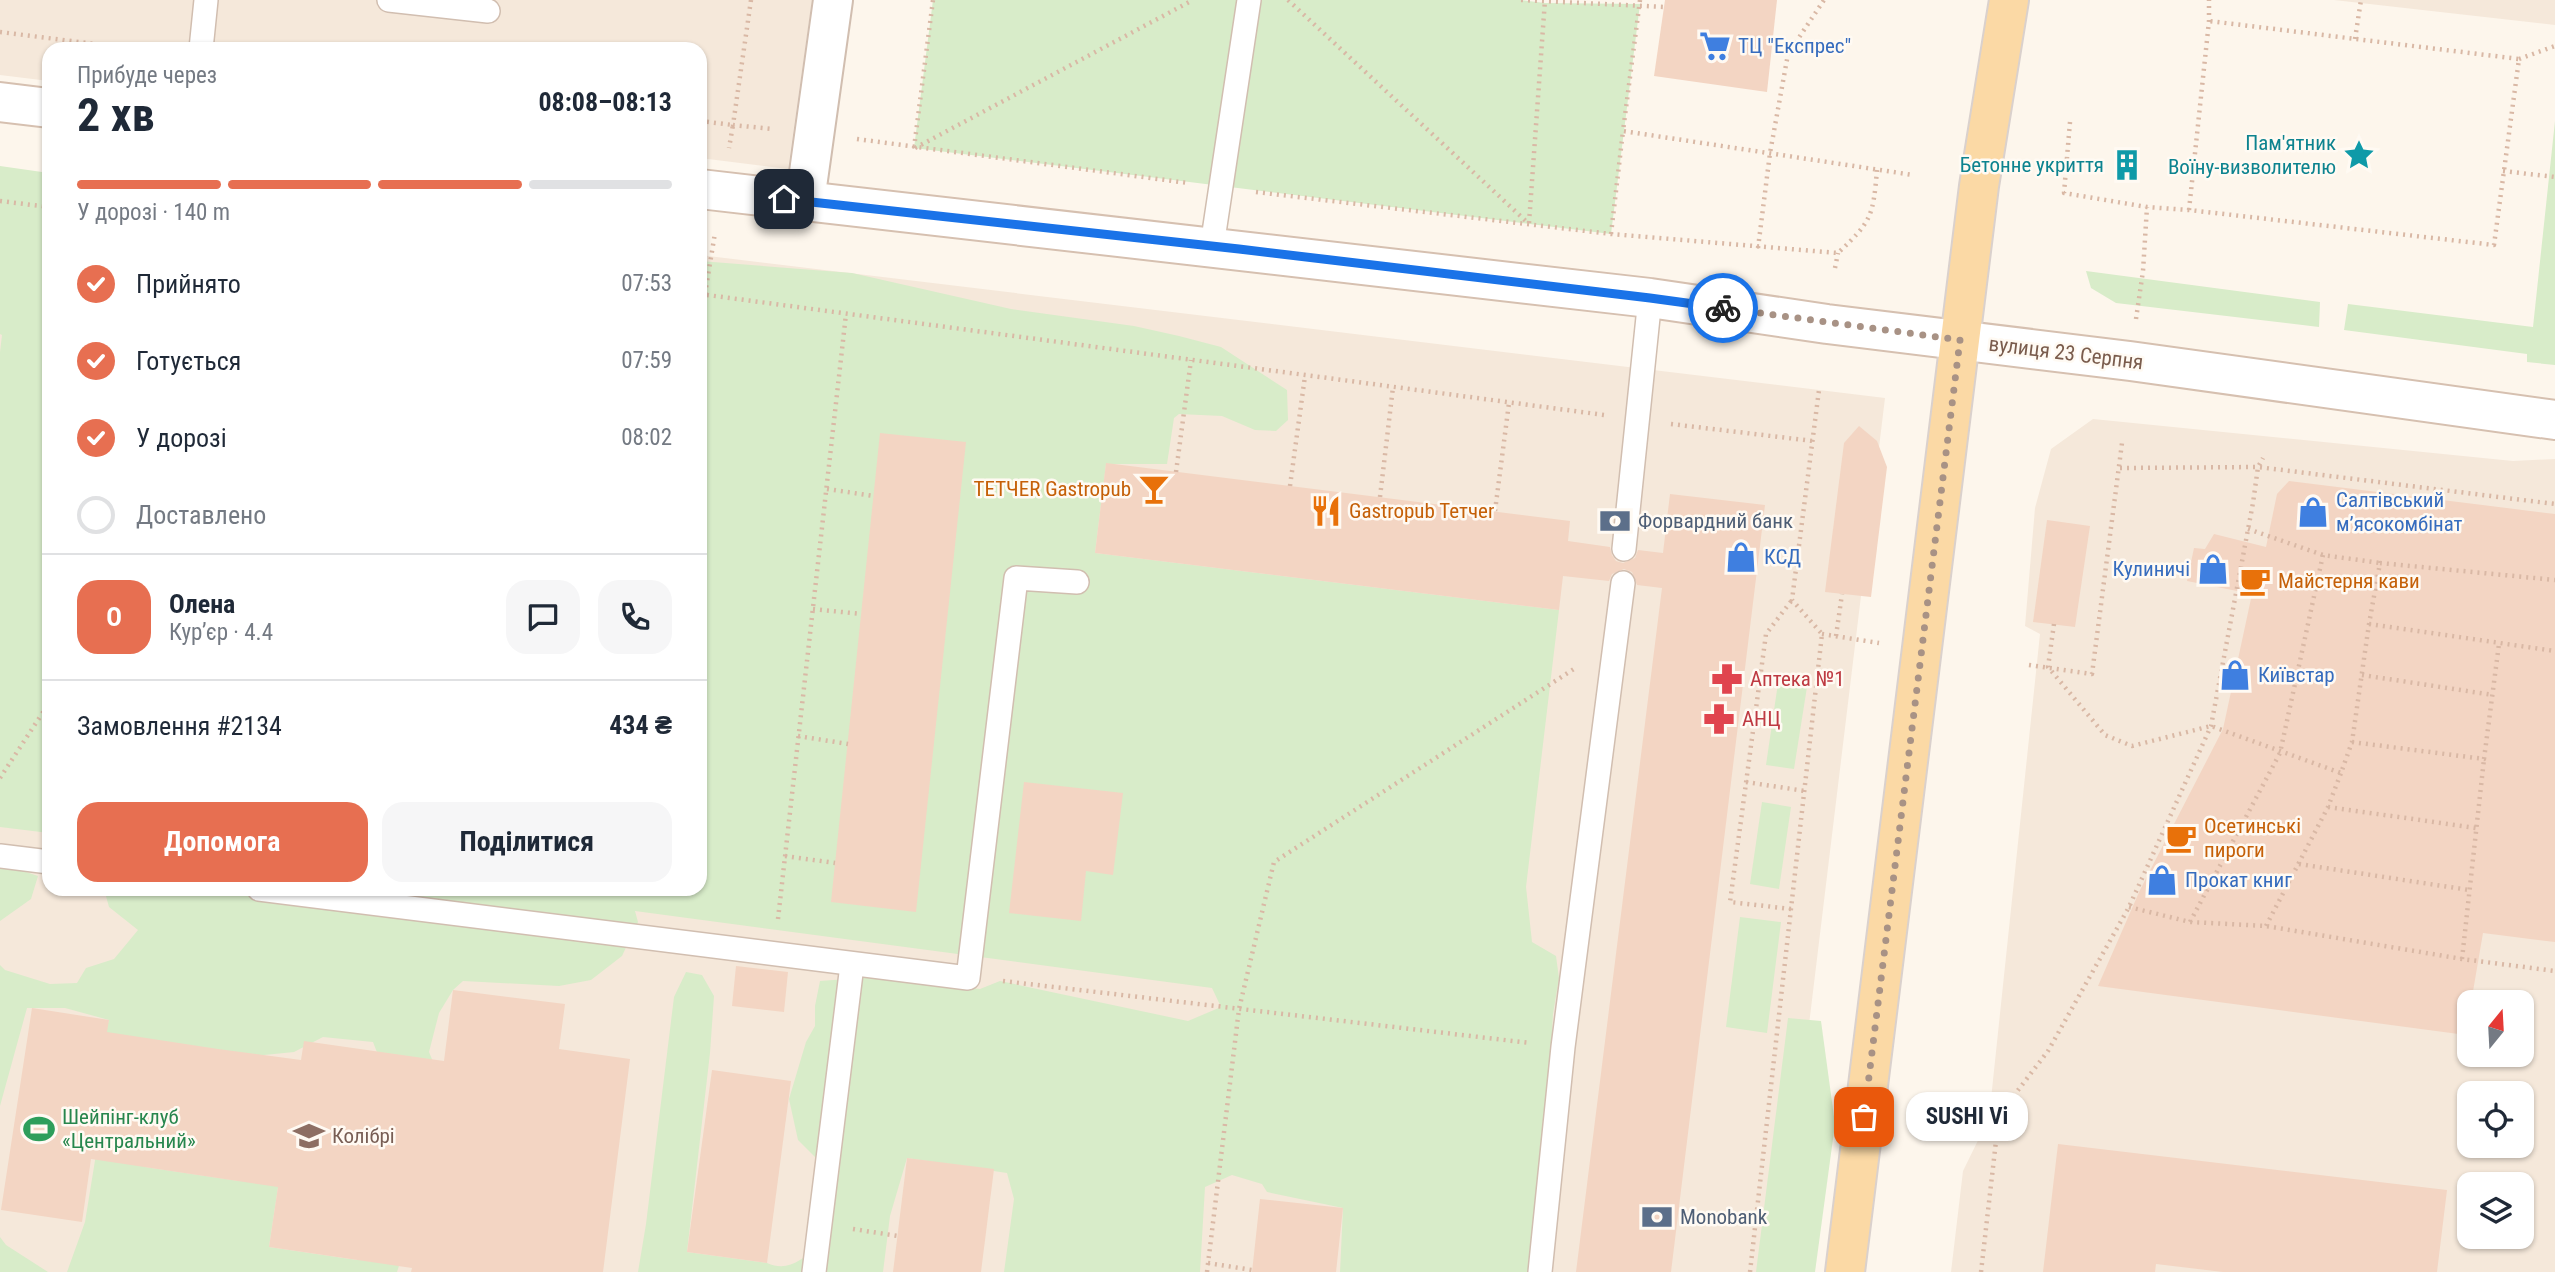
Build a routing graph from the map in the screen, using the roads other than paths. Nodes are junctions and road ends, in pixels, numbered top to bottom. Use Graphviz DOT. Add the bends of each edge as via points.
graph roads {
  1 [pos="206,0"];
  2 [pos="389,0"];
  3 [pos="834,0"];
  4 [pos="1248,0"];
  5 [pos="2009,0"];
  6 [pos="488,11"];
  7 [pos="202,42"];
  8 [pos="0,102"];
  9 [pos="42,107"];
  10 [pos="707,190"];
  11 [pos="805,201"];
  12 [pos="1212,246"];
  13 [pos="1650,298"];
  14 [pos="1960,340"];
  15 [pos="2555,420"];
  16 [pos="1624,548"];
  17 [pos="1077,582"];
  18 [pos="1623,583"];
  19 [pos="0,856"];
  20 [pos="42,861"];
  21 [pos="314,896"];
  22 [pos="852,965"];
  23 [pos="814,1272"];
  24 [pos="1539,1272"];
  25 [pos="1845,1272"];
  1 -- 7 [label="lane"];
  2 -- 6 [label="lane"];
  3 -- 11 [label="street"];
  4 -- 12 [label="lane"];
  5 -- 14 [label="main road"];
  8 -- 9 [label="street"];
  10 -- 11 [label="street, вулиця 23 Серпня"];
  11 -- 12 [label="street, вулиця 23 Серпня"];
  12 -- 13 [label="street, вулиця 23 Серпня"];
  13 -- 14 [label="street, вулиця 23 Серпня"];
  13 -- 16 [label="lane"];
  14 -- 15 [label="street, вулиця 23 Серпня"];
  14 -- 25 [label="main road"];
  17 -- 22 [label="lane" via="1016,578 968,978"];
  18 -- 24 [label="lane"];
  19 -- 20 [label="lane"];
  21 -- 22 [label="lane"];
  22 -- 23 [label="lane"];
}
